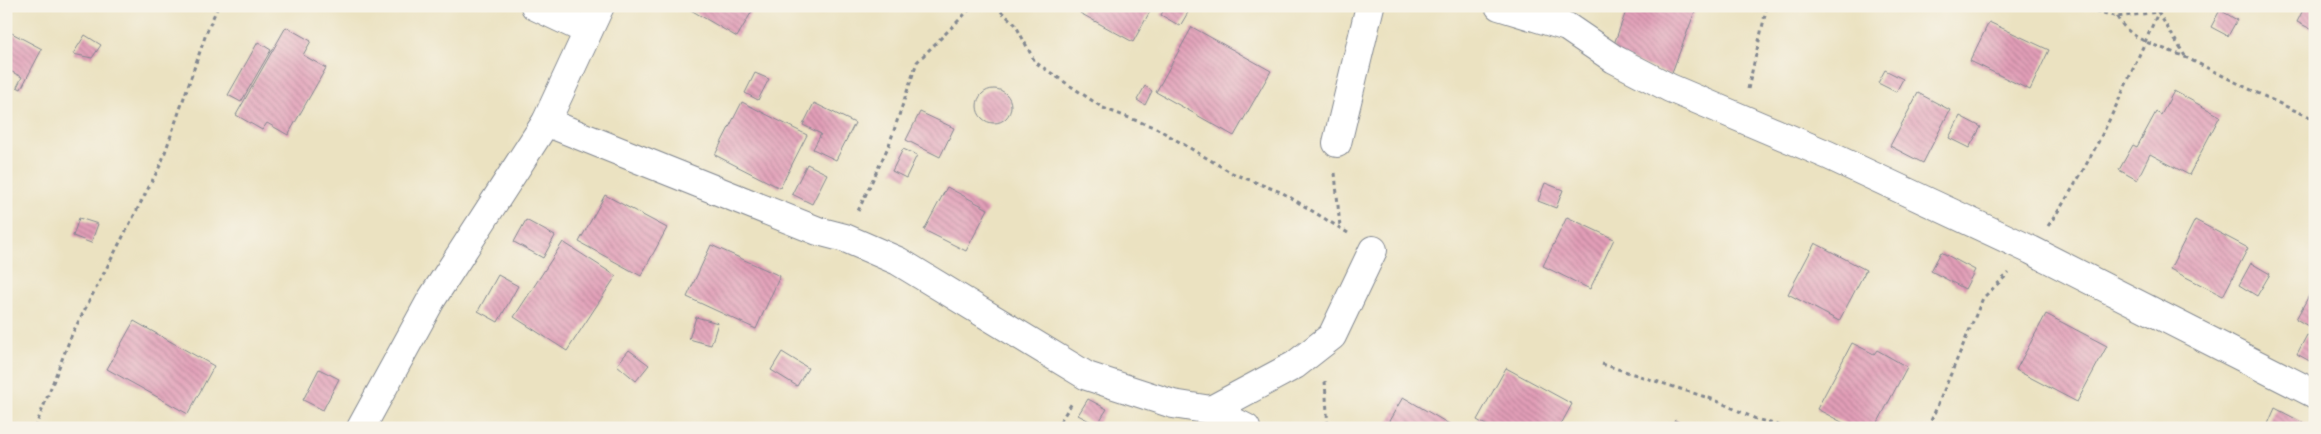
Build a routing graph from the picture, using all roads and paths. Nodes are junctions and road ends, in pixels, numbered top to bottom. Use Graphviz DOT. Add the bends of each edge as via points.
graph roads {
  1 [pos="218,6"];
  2 [pos="535,6"];
  3 [pos="600,6"];
  4 [pos="973,6"];
  5 [pos="995,6"];
  6 [pos="1370,6"];
  7 [pos="1499,6"];
  8 [pos="1767,6"];
  9 [pos="2080,6"];
  10 [pos="2161,6"];
  11 [pos="2158,12"];
  12 [pos="2117,17"];
  13 [pos="588,31"];
  14 [pos="2145,42"];
  15 [pos="2185,57"];
  16 [pos="2315,118"];
  17 [pos="546,122"];
  18 [pos="1767,130"];
  19 [pos="1337,143"];
  20 [pos="1340,227"];
  21 [pos="845,238"];
  22 [pos="1374,250"];
  23 [pos="2031,250"];
  24 [pos="1602,364"];
  25 [pos="2315,394"];
  26 [pos="1211,410"];
  27 [pos="35,428"];
  28 [pos="361,428"];
  29 [pos="1246,428"];
  30 [pos="1788,428"];
  31 [pos="1928,428"];
  1 -- 27 [label="path" via="161,164 72,334"];
  2 -- 13 [label="street"];
  3 -- 13 [label="street"];
  4 -- 21 [label="path" via="917,62 889,145"];
  5 -- 20 [label="path" via="1015,24 1035,62 1103,108 1156,128 1232,173 1284,193"];
  6 -- 19 [label="street"];
  7 -- 18 [label="street" via="1567,27 1614,59 1670,88"];
  8 -- 18 [label="path" via="1748,92"];
  9 -- 12 [label="path"];
  10 -- 11 [label="path"];
  11 -- 12 [label="path"];
  11 -- 14 [label="path"];
  11 -- 15 [label="path"];
  12 -- 14 [label="path" via="2123,27"];
  13 -- 17 [label="street"];
  14 -- 15 [label="path"];
  14 -- 23 [label="path" via="2114,112 2072,191"];
  15 -- 16 [label="path" via="2269,100"];
  17 -- 21 [label="street" via="818,231"];
  17 -- 28 [label="street" via="431,300"];
  18 -- 23 [label="street"];
  19 -- 20 [label="path" via="1335,169"];
  20 -- 22 [label="path"];
  21 -- 26 [label="street" via="898,261 1087,376 1173,404"];
  22 -- 26 [label="street" via="1332,336 1295,365"];
  23 -- 25 [label="street"];
  23 -- 31 [label="path" via="1983,298"];
  24 -- 30 [label="path" via="1715,400 1756,419"];
  26 -- 29 [label="street"];
}
